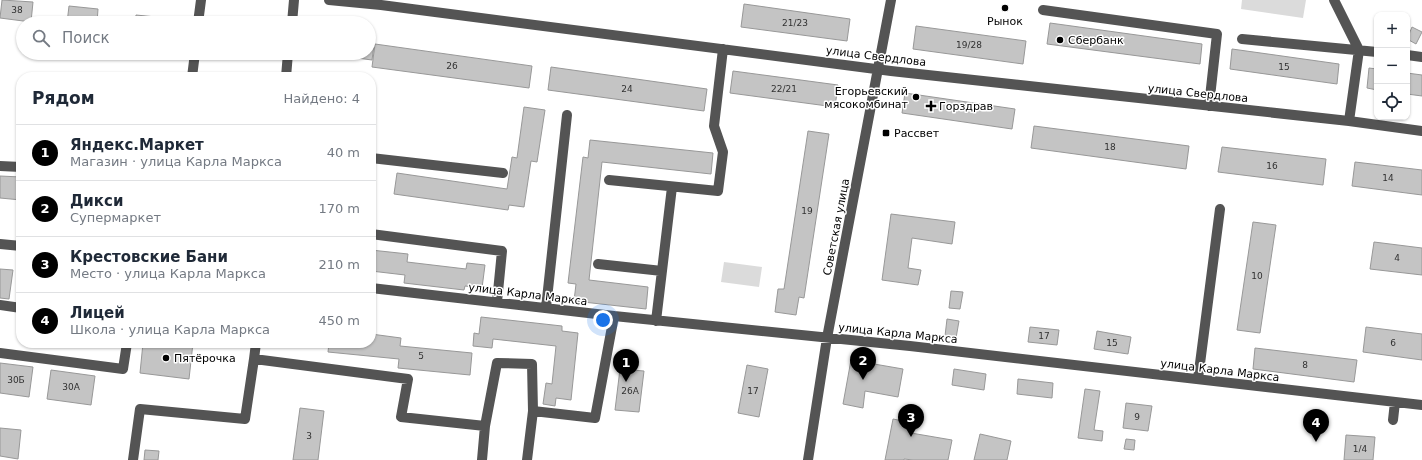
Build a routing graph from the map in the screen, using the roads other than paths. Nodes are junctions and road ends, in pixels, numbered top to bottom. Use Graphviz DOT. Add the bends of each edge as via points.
graph roads {
  1 [pos="201,0"];
  2 [pos="294,0"];
  3 [pos="329,0"];
  4 [pos="891,0"];
  5 [pos="1334,0"];
  6 [pos="1043,10"];
  7 [pos="199,16"];
  8 [pos="293,16"];
  9 [pos="1242,39"];
  10 [pos="723,49"];
  11 [pos="1359,50"];
  12 [pos="1374,52"];
  13 [pos="1410,55"];
  14 [pos="1422,57"];
  15 [pos="194,60"];
  16 [pos="287,60"];
  17 [pos="879,69"];
  18 [pos="193,72"];
  19 [pos="286,72"];
  20 [pos="1209,106"];
  21 [pos="567,115"];
  22 [pos="1349,121"];
  23 [pos="1422,131"];
  24 [pos="376,159"];
  25 [pos="0,166"];
  26 [pos="16,167"];
  27 [pos="502,173"];
  28 [pos="609,180"];
  29 [pos="672,187"];
  30 [pos="1220,209"];
  31 [pos="376,235"];
  32 [pos="0,244"];
  33 [pos="16,246"];
  34 [pos="598,264"];
  35 [pos="662,271"];
  36 [pos="376,289"];
  37 [pos="497,302"];
  38 [pos="0,305"];
  39 [pos="16,307"];
  40 [pos="546,308"];
  41 [pos="614,316"];
  42 [pos="656,320"];
  43 [pos="827,338"];
  44 [pos="126,348"];
  45 [pos="255,348"];
  46 [pos="0,353"];
  47 [pos="254,359"];
  48 [pos="1198,379"];
  49 [pos="1395,402"];
  50 [pos="1422,405"];
  51 [pos="533,411"];
  52 [pos="1393,420"];
  53 [pos="485,426"];
  54 [pos="133,460"];
  55 [pos="482,460"];
  56 [pos="527,460"];
  57 [pos="808,460"];
  1 -- 7 [label="street"];
  2 -- 8 [label="street"];
  3 -- 10 [label="street, улица Свердлова"];
  4 -- 17 [label="street, Советская улица"];
  5 -- 11 [label="street"];
  6 -- 20 [label="street" via="1217,34"];
  9 -- 11 [label="street"];
  10 -- 17 [label="street, улица Свердлова"];
  10 -- 29 [label="street" via="714,126 723,152 718,191"];
  11 -- 12 [label="street"];
  11 -- 22 [label="street"];
  13 -- 14 [label="street"];
  15 -- 18 [label="street"];
  16 -- 19 [label="street"];
  17 -- 20 [label="street, улица Свердлова"];
  17 -- 43 [label="street, Советская улица"];
  20 -- 22 [label="street, улица Свердлова"];
  21 -- 40 [label="street"];
  22 -- 23 [label="street, улица Свердлова"];
  24 -- 27 [label="street"];
  25 -- 26 [label="street"];
  28 -- 29 [label="street"];
  29 -- 35 [label="street"];
  30 -- 48 [label="street"];
  31 -- 37 [label="street" via="502,251"];
  32 -- 33 [label="street"];
  34 -- 35 [label="street"];
  35 -- 42 [label="street"];
  36 -- 37 [label="street, улица Карла Маркса"];
  37 -- 40 [label="street, улица Карла Маркса"];
  38 -- 39 [label="street"];
  40 -- 41 [label="street, улица Карла Маркса"];
  41 -- 42 [label="street, улица Карла Маркса"];
  41 -- 51 [label="street" via="595,418"];
  42 -- 43 [label="street, улица Карла Маркса"];
  43 -- 48 [label="street, улица Карла Маркса"];
  43 -- 57 [label="street, Советская улица"];
  44 -- 46 [label="street" via="123,369"];
  45 -- 47 [label="street"];
  47 -- 53 [label="street" via="408,379 402,418"];
  47 -- 54 [label="street" via="245,419 140,409"];
  48 -- 49 [label="street, улица Карла Маркса"];
  49 -- 50 [label="street, улица Карла Маркса"];
  49 -- 52 [label="street"];
  51 -- 53 [label="street" via="532,364 497,363"];
  51 -- 56 [label="street"];
  53 -- 55 [label="street"];
}
